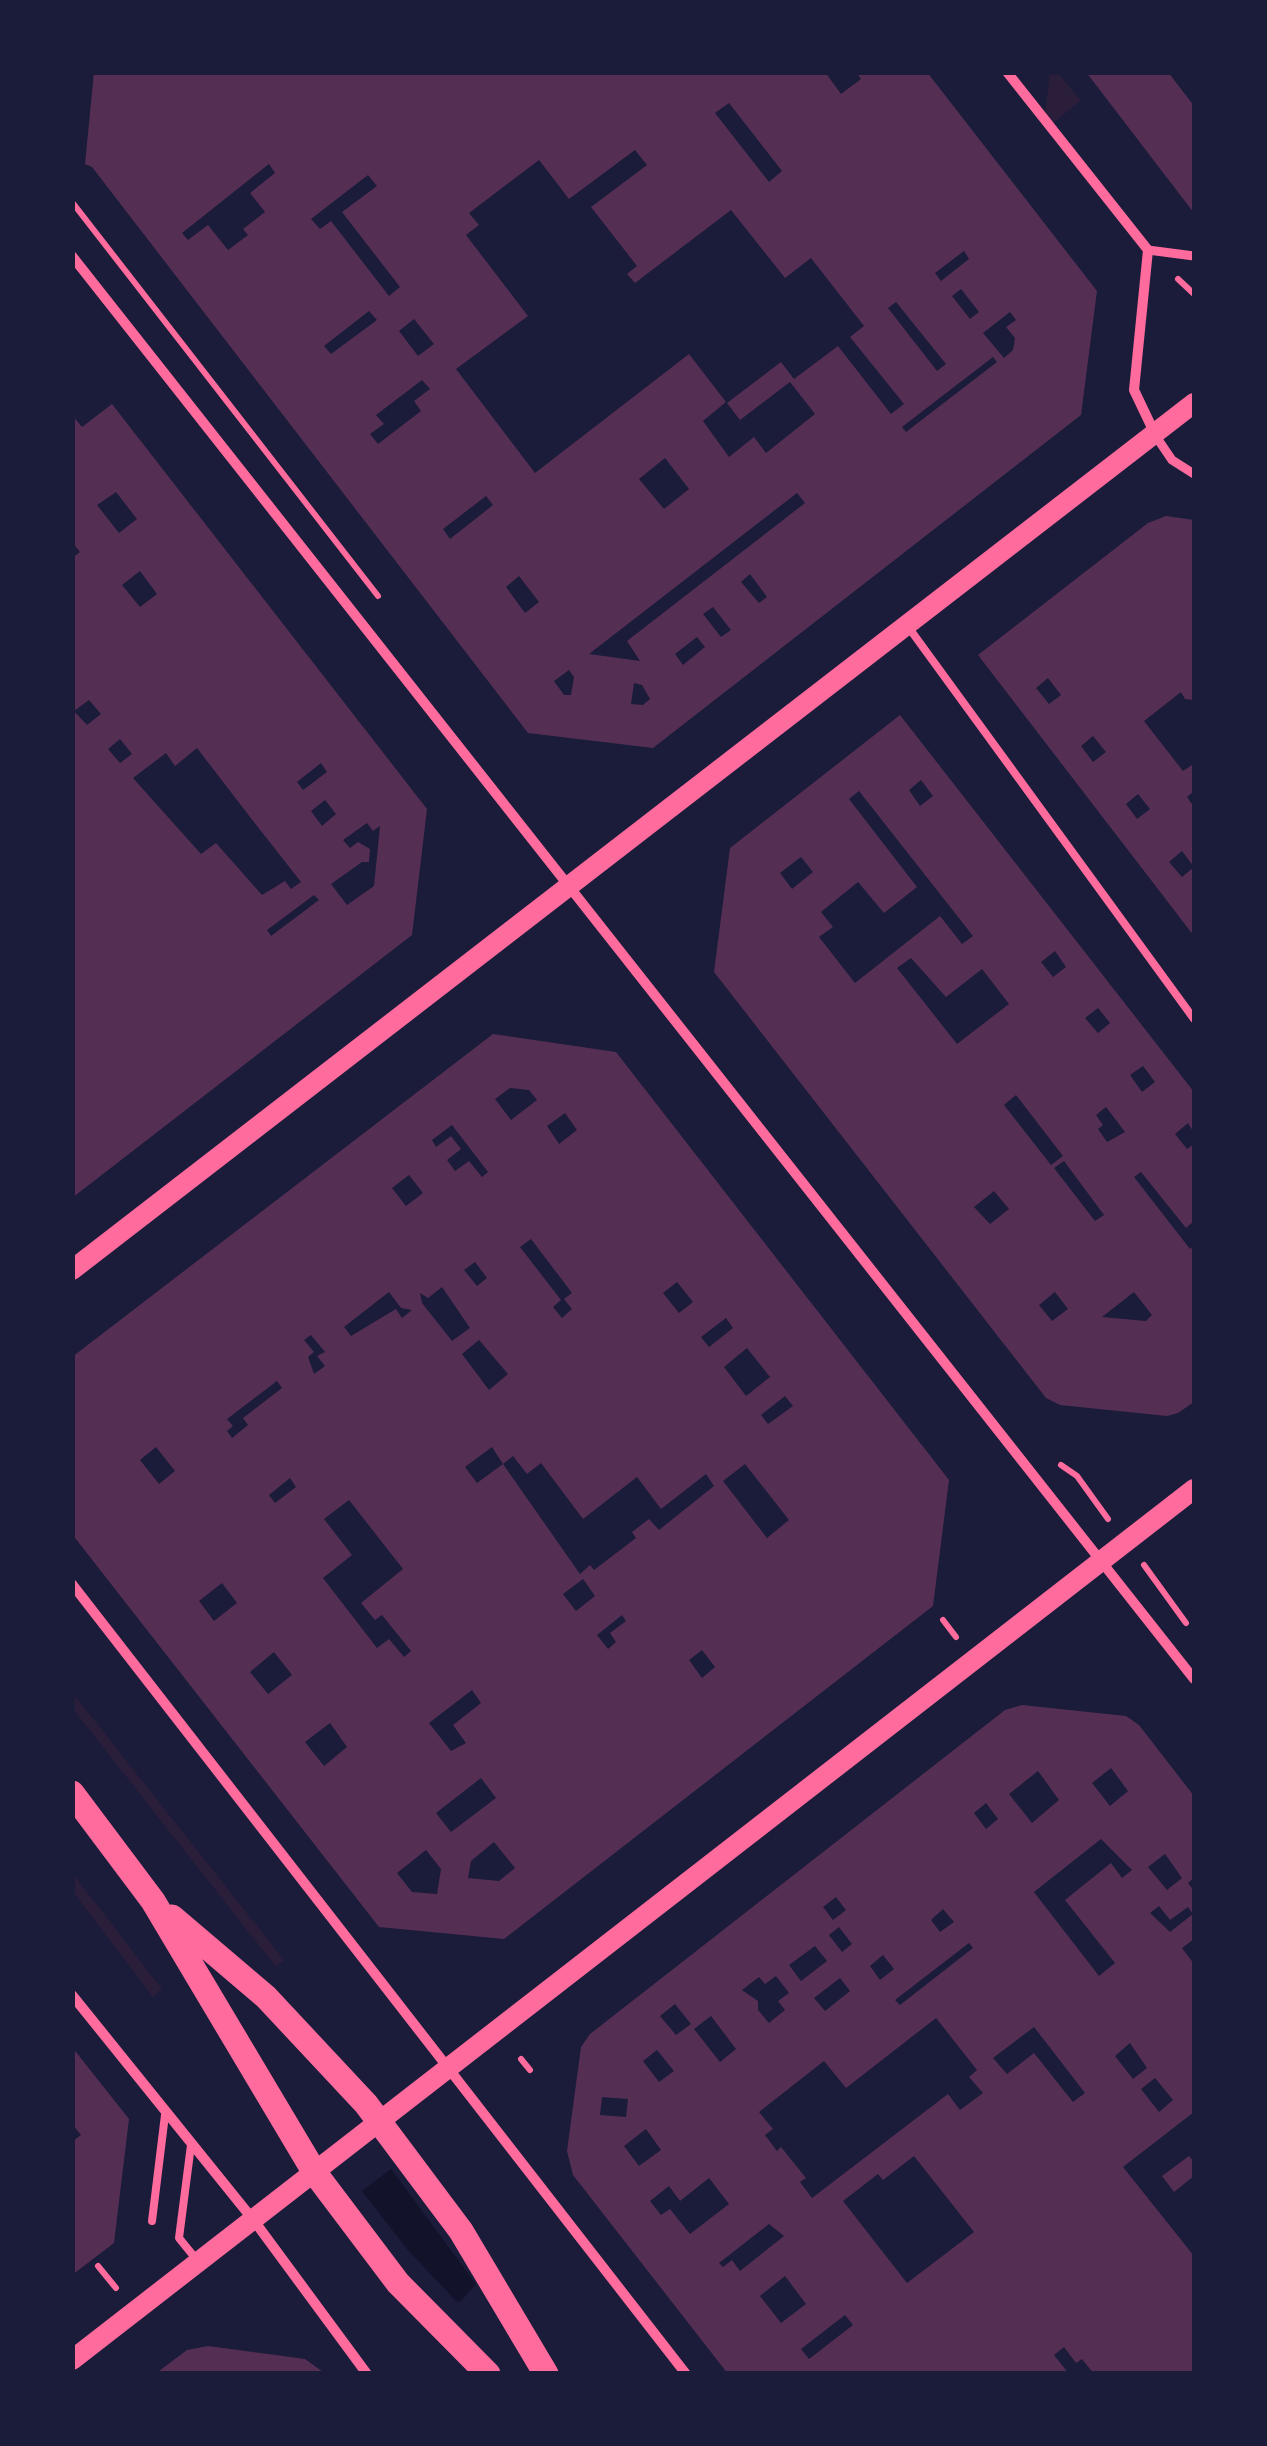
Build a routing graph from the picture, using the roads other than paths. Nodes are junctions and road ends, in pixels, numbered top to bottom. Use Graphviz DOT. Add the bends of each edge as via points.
graph roads {
  1 [pos="1007,72"];
  2 [pos="1148,250"];
  3 [pos="72,256"];
  4 [pos="1194,256"];
  5 [pos="1194,403"];
  6 [pos="1156,436"];
  7 [pos="1194,474"];
  8 [pos="906,625"];
  9 [pos="569,886"];
  10 [pos="1194,1020"];
  11 [pos="72,1270"];
  12 [pos="1194,1489"];
  13 [pos="1102,1561"];
  14 [pos="72,1584"];
  15 [pos="1194,1679"];
  16 [pos="72,1793"];
  17 [pos="154,1901"];
  18 [pos="72,1996"];
  19 [pos="450,2067"];
  20 [pos="166,2114"];
  21 [pos="380,2123"];
  22 [pos="191,2145"];
  23 [pos="316,2174"];
  24 [pos="152,2221"];
  25 [pos="255,2222"];
  26 [pos="200,2264"];
  27 [pos="72,2360"];
  28 [pos="367,2374"];
  29 [pos="488,2374"];
  30 [pos="546,2374"];
  31 [pos="686,2374"];
  1 -- 2 [label="street"];
  2 -- 4 [label="street"];
  2 -- 6 [label="street" via="1134,390"];
  3 -- 9 [label="street"];
  5 -- 6 [label="main road"];
  6 -- 7 [label="street" via="1172,460"];
  6 -- 8 [label="main road"];
  8 -- 9 [label="main road"];
  8 -- 10 [label="lane"];
  9 -- 11 [label="main road"];
  9 -- 13 [label="street"];
  12 -- 13 [label="main road"];
  13 -- 15 [label="street"];
  13 -- 19 [label="main road"];
  14 -- 19 [label="street"];
  16 -- 17 [label="main road"];
  17 -- 21 [label="main road" via="266,1997"];
  17 -- 23 [label="main road"];
  18 -- 20 [label="street"];
  19 -- 21 [label="main road"];
  19 -- 31 [label="street"];
  20 -- 22 [label="street"];
  20 -- 24 [label="lane"];
  21 -- 23 [label="main road"];
  21 -- 30 [label="main road" via="461,2231"];
  22 -- 25 [label="street"];
  22 -- 26 [label="lane" via="178,2238"];
  23 -- 25 [label="main road"];
  23 -- 29 [label="main road" via="398,2283"];
  25 -- 26 [label="main road"];
  25 -- 28 [label="street"];
  26 -- 27 [label="main road"];
}
